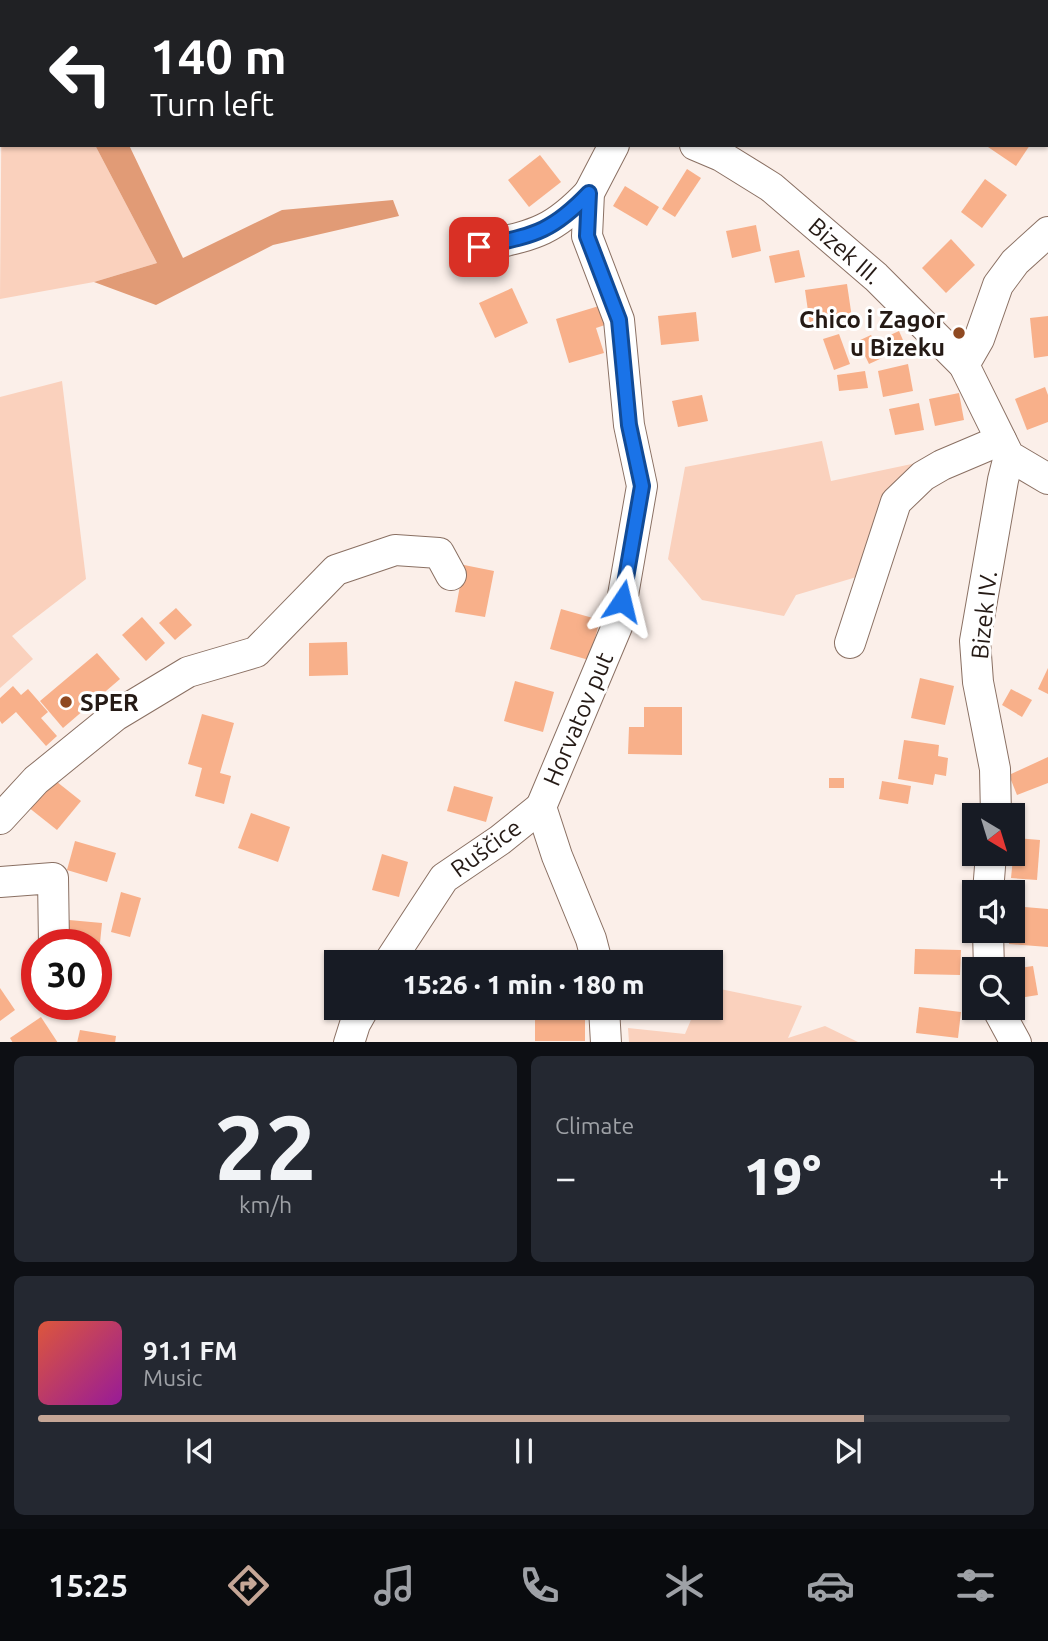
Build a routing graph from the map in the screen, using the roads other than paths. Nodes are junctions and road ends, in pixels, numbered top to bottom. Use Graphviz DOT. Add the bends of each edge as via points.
graph roads {
  1 [pos="613,147"];
  2 [pos="700,147"];
  3 [pos="589,193"];
  4 [pos="1048,232"];
  5 [pos="479,247"];
  6 [pos="964,365"];
  7 [pos="1005,448"];
  8 [pos="1048,479"];
  9 [pos="451,575"];
  10 [pos="850,643"];
  11 [pos="996,803"];
  12 [pos="541,807"];
  13 [pos="0,819"];
  14 [pos="0,882"];
  15 [pos="54,929"];
  16 [pos="397,950"];
  17 [pos="594,950"];
  18 [pos="357,1020"];
  19 [pos="605,1020"];
  20 [pos="1004,1020"];
  21 [pos="349,1042"];
  22 [pos="606,1042"];
  23 [pos="1016,1042"];
  1 -- 3 [label="street, Horvatov put"];
  2 -- 6 [label="street, Bizek III." via="771,187 876,277"];
  3 -- 5 [label="street" via="568,216 536,234"];
  3 -- 12 [label="street, Horvatov put" via="587,236 619,320 629,425 642,486 618,624"];
  4 -- 6 [label="street" via="998,285 979,340"];
  6 -- 7 [label="street, Bizek III."];
  7 -- 8 [label="street"];
  7 -- 10 [label="street" via="942,465 896,502"];
  7 -- 11 [label="street, Bizek IV." via="975,641 995,769"];
  9 -- 13 [label="street" via="439,553 395,550 336,569 256,652 188,672 116,716 36,780"];
  12 -- 16 [label="street, Ruščice" via="444,877"];
  12 -- 17 [label="street, Horvatov put"];
  14 -- 15 [label="street" via="53,878"];
  18 -- 21 [label="street"];
  19 -- 22 [label="street"];
  20 -- 23 [label="street"];
}
